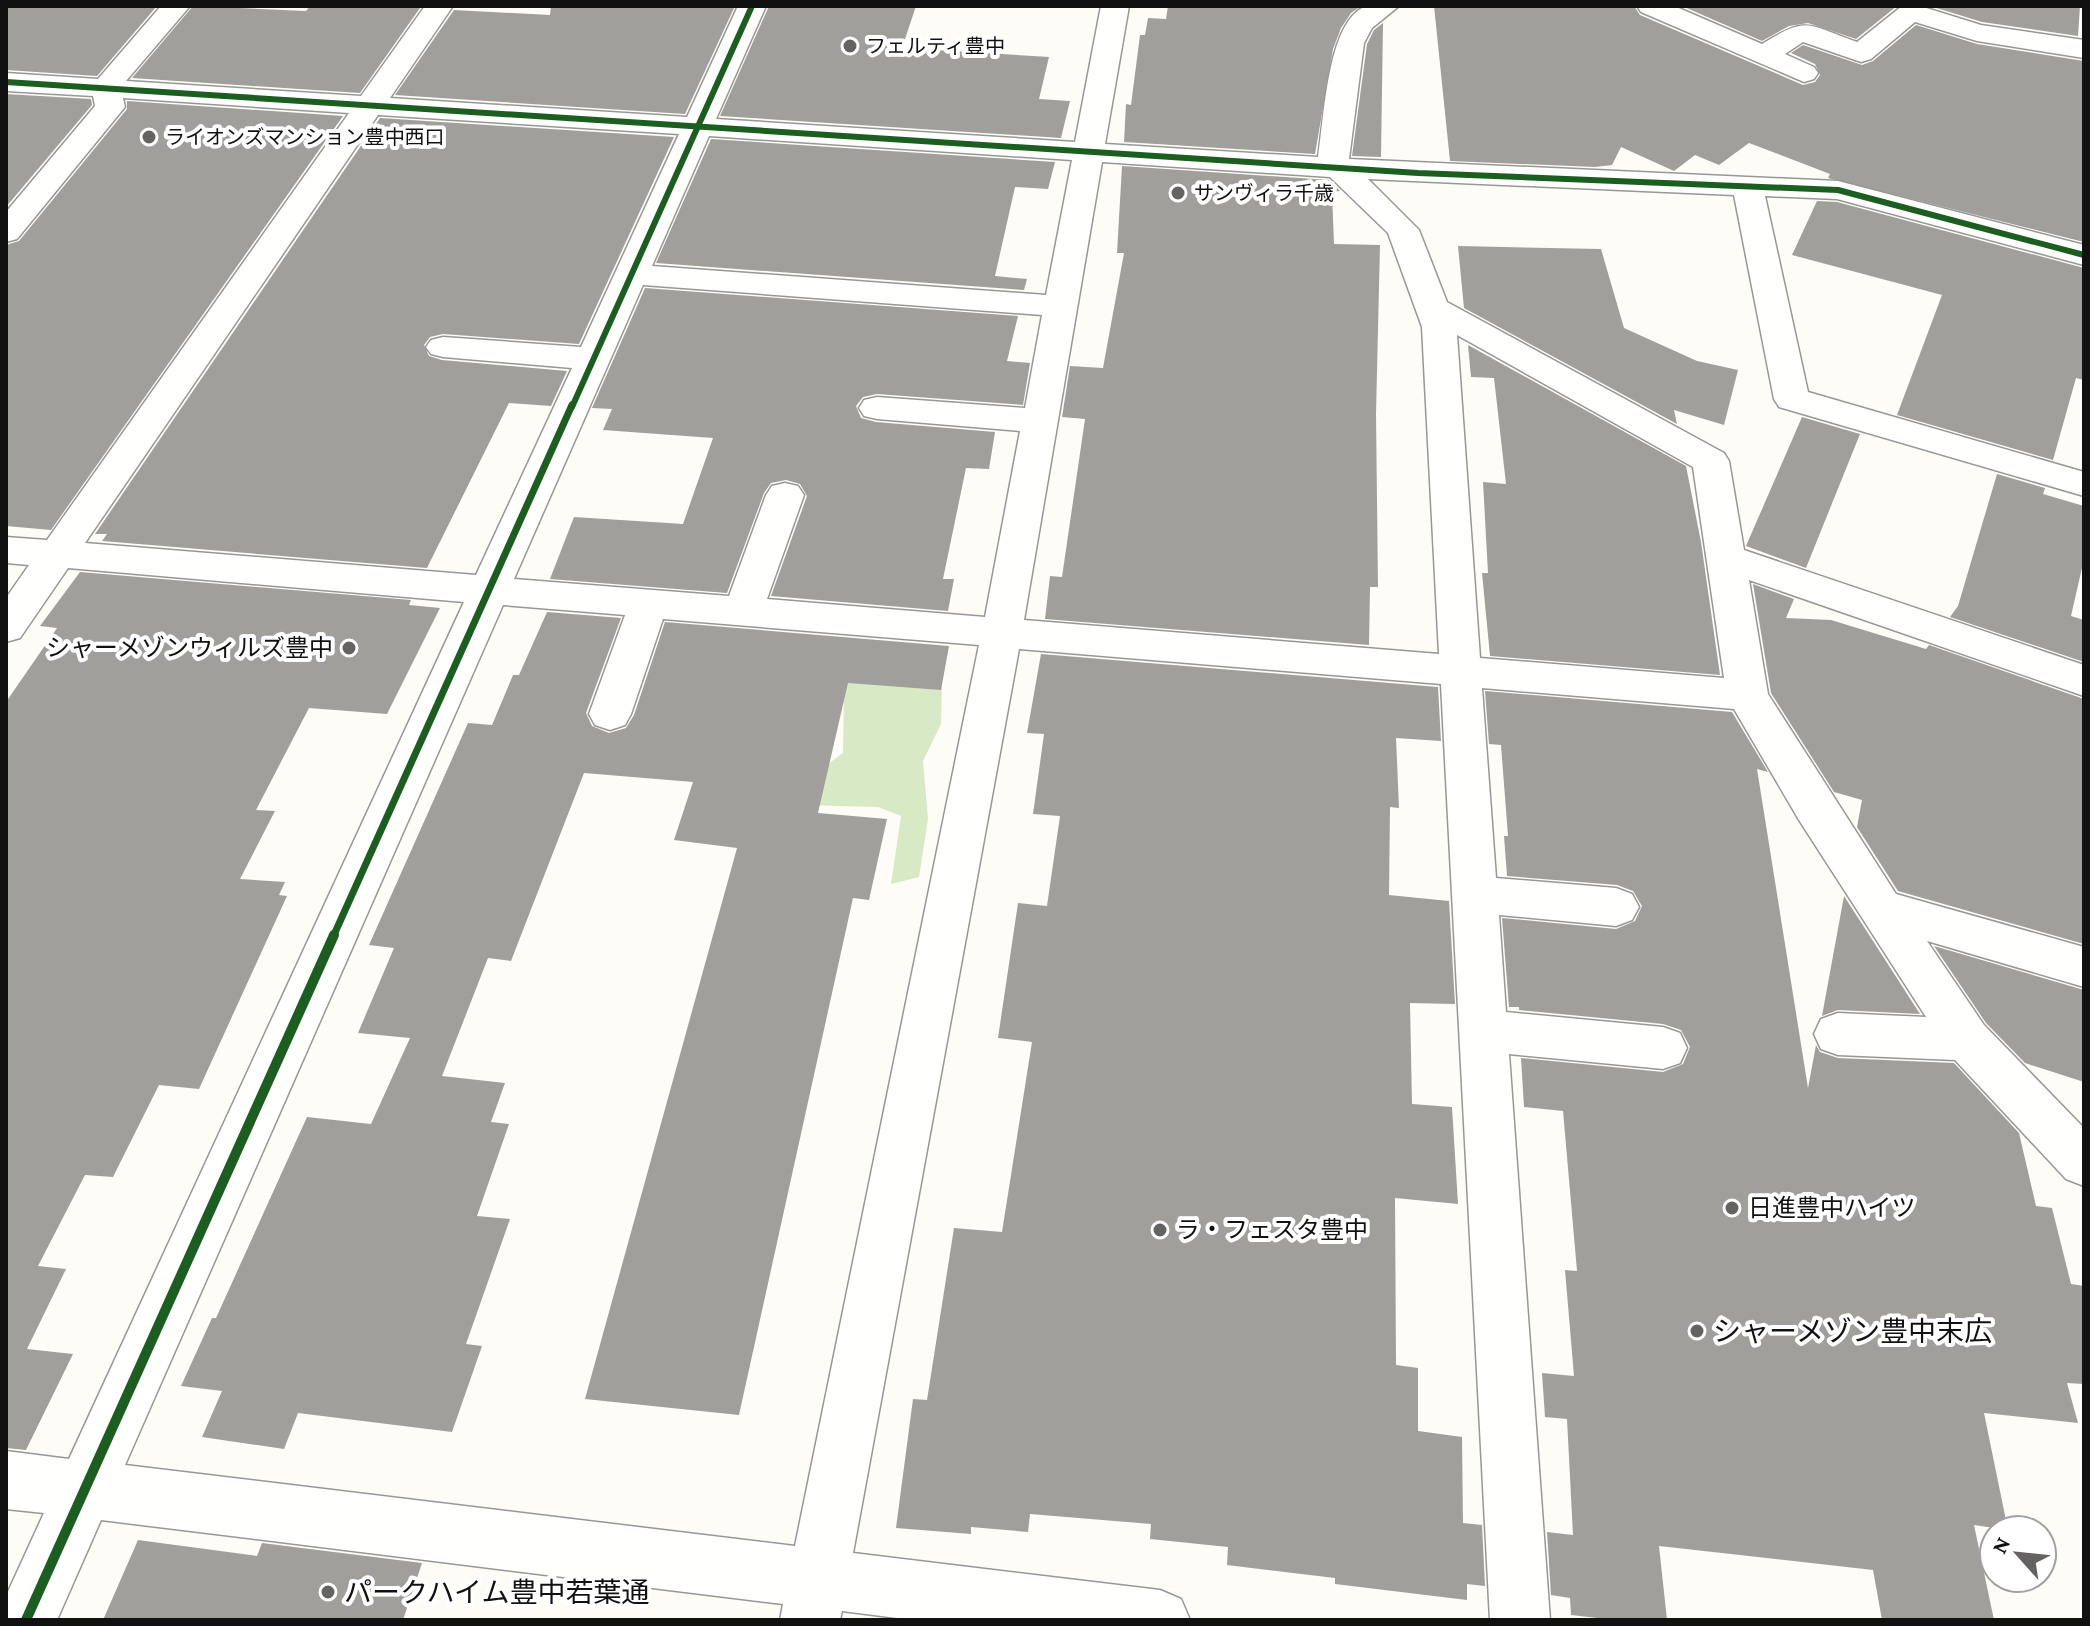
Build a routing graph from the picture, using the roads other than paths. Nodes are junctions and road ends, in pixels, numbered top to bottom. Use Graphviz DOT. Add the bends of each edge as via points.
graph roads {
  1 [pos="176,6"];
  2 [pos="439,6"];
  3 [pos="752,6"];
  4 [pos="1115,6"];
  5 [pos="1385,6"];
  6 [pos="1651,6"];
  7 [pos="2084,49"];
  8 [pos="1764,55"];
  9 [pos="1804,73"];
  10 [pos="6,82"];
  11 [pos="106,90"];
  12 [pos="370,106"];
  13 [pos="697,128"];
  14 [pos="1090,152"];
  15 [pos="1339,168"];
  16 [pos="1748,188"];
  17 [pos="6,232"];
  18 [pos="2084,255"];
  19 [pos="631,274"];
  20 [pos="1062,306"];
  21 [pos="1432,308"];
  22 [pos="443,347"];
  23 [pos="592,359"];
  24 [pos="877,408"];
  25 [pos="1041,421"];
  26 [pos="2084,484"];
  27 [pos="785,495"];
  28 [pos="6,550"];
  29 [pos="57,554"];
  30 [pos="1726,558"];
  31 [pos="488,590"];
  32 [pos="649,603"];
  33 [pos="743,612"];
  34 [pos="6,628"];
  35 [pos="1002,633"];
  36 [pos="1460,671"];
  37 [pos="2084,681"];
  38 [pos="1747,695"];
  39 [pos="610,714"];
  40 [pos="1475,895"];
  41 [pos="1616,907"];
  42 [pos="1880,908"];
  43 [pos="2084,967"];
  44 [pos="1483,1031"];
  45 [pos="1838,1034"];
  46 [pos="1967,1040"];
  47 [pos="1663,1048"];
  48 [pos="2084,1163"];
  49 [pos="6,1480"];
  50 [pos="83,1489"];
  51 [pos="814,1599"];
  52 [pos="1125,1618"];
  53 [pos="26,1620"];
  54 [pos="1520,1620"];
  1 -- 11 [label="street"];
  2 -- 12 [label="street"];
  3 -- 13 [label="street"];
  4 -- 14 [label="street"];
  5 -- 15 [label="street" via="1360,23 1350,43 1333,162"];
  6 -- 8 [label="street"];
  7 -- 8 [label="street" via="1977,33 1911,12 1861,53 1800,32"];
  8 -- 9 [label="street"];
  10 -- 11 [label="street"];
  11 -- 12 [label="street"];
  11 -- 17 [label="street" via="110,107"];
  12 -- 13 [label="street"];
  12 -- 29 [label="street"];
  13 -- 14 [label="street"];
  13 -- 19 [label="street"];
  14 -- 15 [label="street"];
  14 -- 20 [label="street"];
  15 -- 16 [label="street"];
  15 -- 21 [label="street" via="1403,230"];
  16 -- 18 [label="street" via="1838,190"];
  16 -- 26 [label="street" via="1792,399"];
  19 -- 20 [label="street"];
  19 -- 23 [label="street"];
  20 -- 25 [label="street"];
  21 -- 30 [label="street" via="1711,461"];
  21 -- 36 [label="street" via="1439,327"];
  22 -- 23 [label="street"];
  23 -- 31 [label="street"];
  24 -- 25 [label="street"];
  25 -- 35 [label="street"];
  27 -- 33 [label="street"];
  28 -- 29 [label="street"];
  29 -- 31 [label="street"];
  29 -- 34 [label="street"];
  30 -- 37 [label="street"];
  30 -- 38 [label="street"];
  31 -- 32 [label="street"];
  31 -- 50 [label="street"];
  32 -- 33 [label="street"];
  32 -- 39 [label="street"];
  33 -- 35 [label="street"];
  35 -- 36 [label="street"];
  35 -- 51 [label="street"];
  36 -- 38 [label="street"];
  36 -- 40 [label="street"];
  38 -- 42 [label="street"];
  40 -- 41 [label="street"];
  40 -- 44 [label="street"];
  42 -- 43 [label="street"];
  42 -- 46 [label="street"];
  44 -- 47 [label="street"];
  44 -- 54 [label="street"];
  45 -- 46 [label="street"];
  46 -- 48 [label="street"];
  49 -- 50 [label="street"];
  50 -- 51 [label="street"];
  50 -- 53 [label="street"];
  51 -- 52 [label="street"];
}
